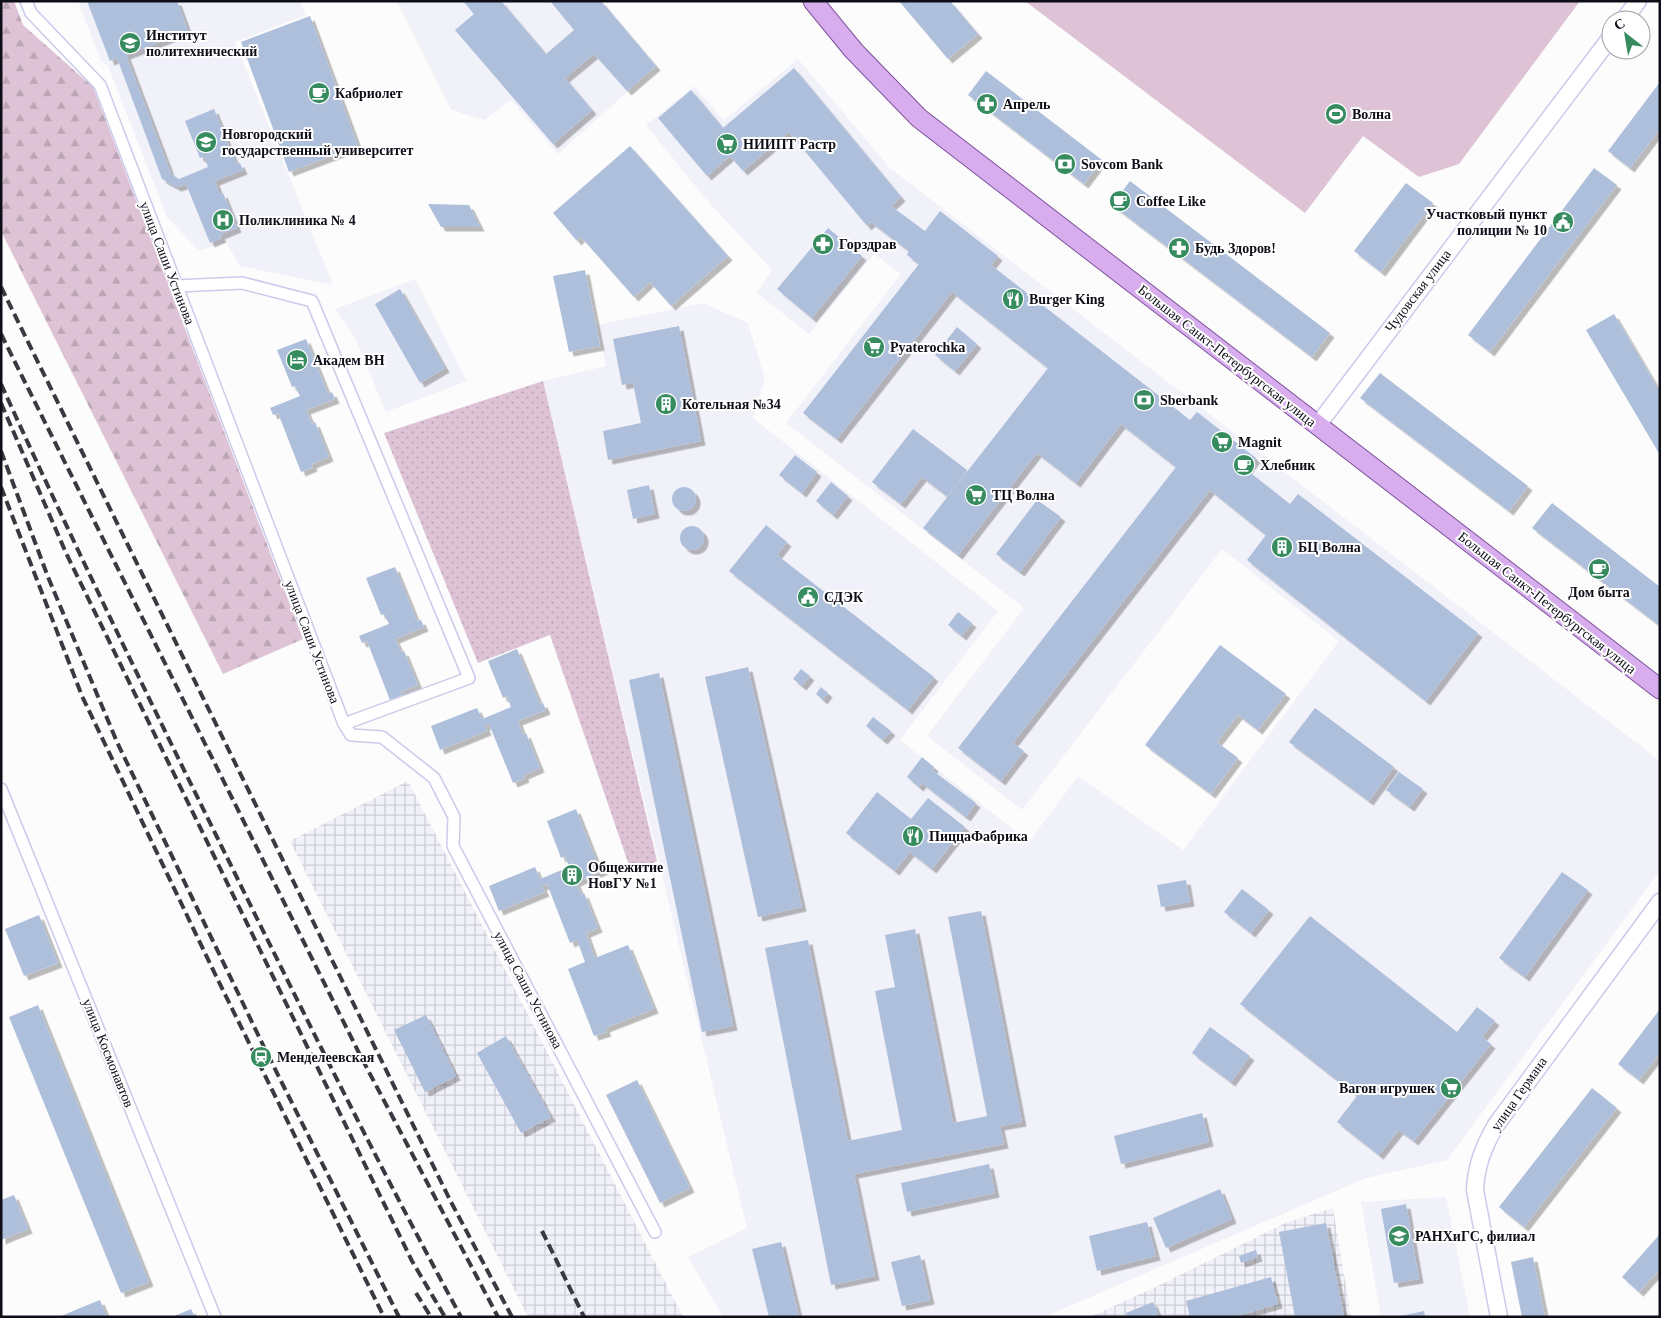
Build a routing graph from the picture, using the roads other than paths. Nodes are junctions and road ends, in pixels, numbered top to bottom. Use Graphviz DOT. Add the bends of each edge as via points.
graph roads {
  1 [pos="26,1"];
  2 [pos="813,1"];
  3 [pos="1601,50"];
  4 [pos="176,286"];
  5 [pos="1317,426"];
  6 [pos="1660,689"];
  7 [pos="344,724"];
  8 [pos="1,788"];
  9 [pos="1660,902"];
  10 [pos="655,1232"];
  11 [pos="215,1317"];
  12 [pos="1499,1317"];
  1 -- 4 [label="street, улица Саши Устинова" via="31,13 100,85"];
  2 -- 5 [label="main road, Большая Санкт-Петербургская улица" via="854,51 919,118"];
  3 -- 5 [label="main road, Чудовская улица"];
  4 -- 7 [label="street, улица Саши Устинова"];
  4 -- 7 [label="street" via="242,283 312,301 469,678"];
  5 -- 6 [label="main road, Большая Санкт-Петербургская улица"];
  7 -- 10 [label="street, улица Саши Устинова" via="351,735 382,737 434,778 454,817 452,846"];
  8 -- 11 [label="street, улица Космонавтов"];
  9 -- 12 [label="main road, улица Германа" via="1496,1125 1481,1154 1476,1190"];
}
